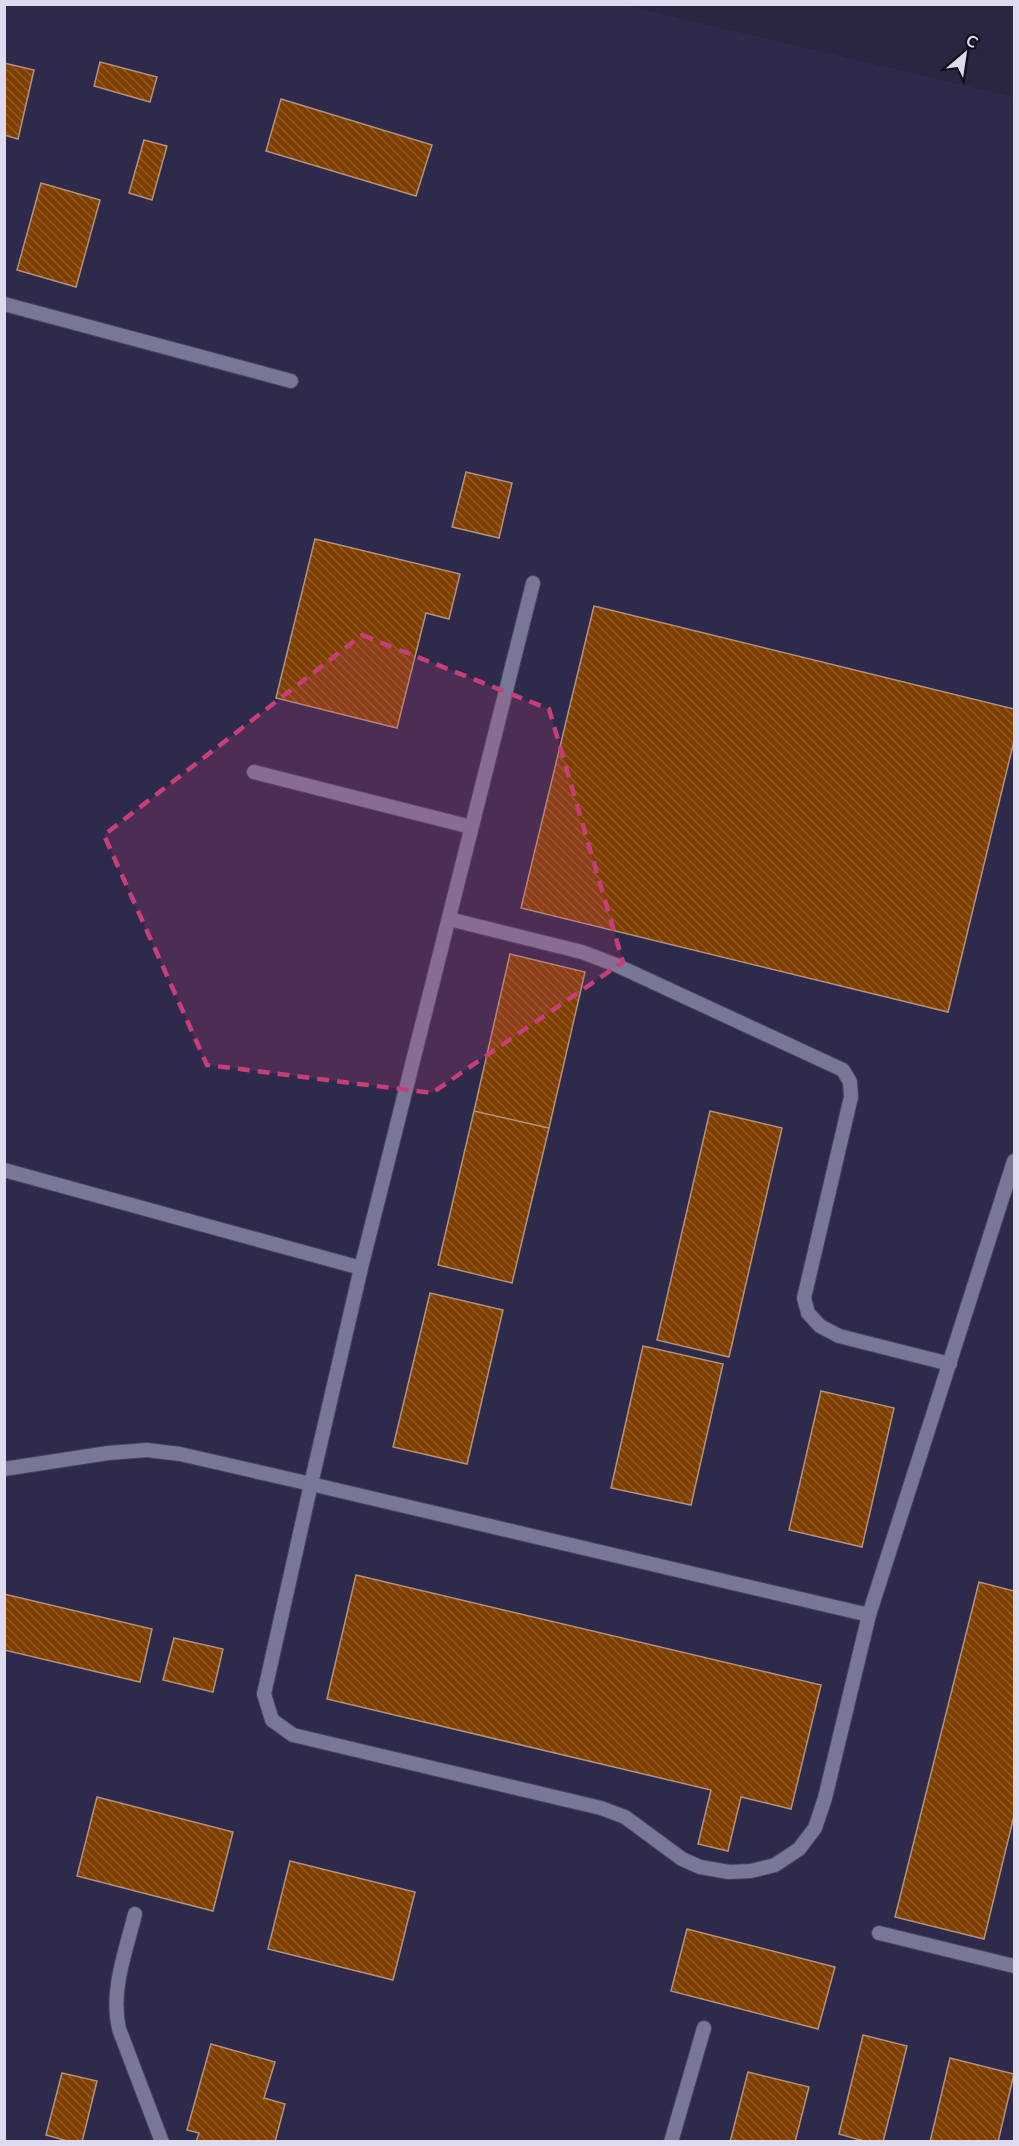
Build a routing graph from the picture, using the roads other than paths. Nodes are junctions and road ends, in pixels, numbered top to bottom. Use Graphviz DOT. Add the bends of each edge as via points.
graph roads {
  1 [pos="4,304"];
  2 [pos="291,381"];
  3 [pos="533,583"];
  4 [pos="254,772"];
  5 [pos="471,827"];
  6 [pos="449,919"];
  7 [pos="1014,1161"];
  8 [pos="4,1170"];
  9 [pos="361,1268"];
  10 [pos="950,1364"];
  11 [pos="4,1469"];
  12 [pos="311,1484"];
  13 [pos="869,1615"];
  14 [pos="135,1914"];
  15 [pos="879,1933"];
  16 [pos="1014,1966"];
  17 [pos="704,2028"];
  18 [pos="162,2142"];
  19 [pos="671,2142"];
  1 -- 2 [label="lane"];
  3 -- 5 [label="lane"];
  4 -- 5 [label="lane"];
  5 -- 6 [label="lane"];
  6 -- 9 [label="lane"];
  6 -- 10 [label="lane" via="582,952 616,965 843,1070 850,1082 851,1097 804,1298 808,1313 820,1326 839,1336"];
  7 -- 10 [label="lane"];
  8 -- 9 [label="lane"];
  9 -- 12 [label="lane"];
  10 -- 13 [label="lane"];
  11 -- 12 [label="lane" via="108,1452 147,1450"];
  12 -- 13 [label="lane"];
  12 -- 13 [label="lane" via="264,1694 272,1720 293,1735 601,1808 625,1817 682,1859 700,1867 729,1872 775,1865 799,1849 815,1828"];
  14 -- 18 [label="lane" via="115,2014"];
  15 -- 16 [label="lane"];
  17 -- 19 [label="lane"];
}
